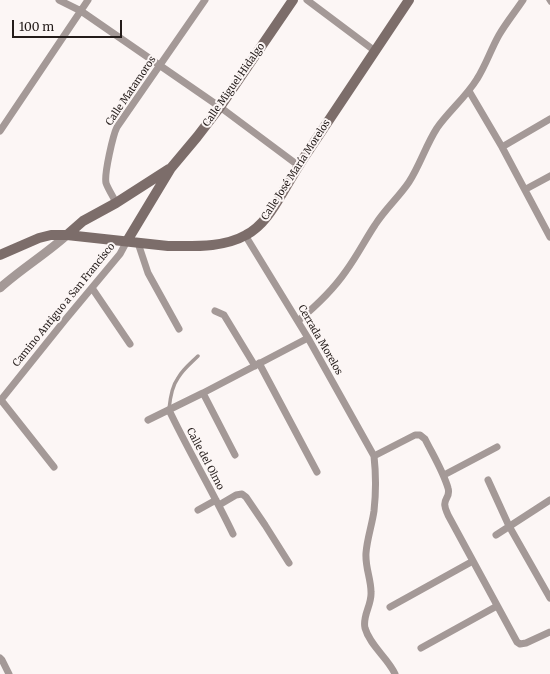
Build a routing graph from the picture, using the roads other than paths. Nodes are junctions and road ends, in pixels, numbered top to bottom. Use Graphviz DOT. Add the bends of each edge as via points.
graph roads {
  1 [pos="59,0"];
  2 [pos="88,0"];
  3 [pos="205,0"];
  4 [pos="293,0"];
  5 [pos="307,0"];
  6 [pos="409,0"];
  7 [pos="523,0"];
  8 [pos="548,0"];
  9 [pos="550,3"];
  10 [pos="81,10"];
  11 [pos="375,50"];
  12 [pos="160,66"];
  13 [pos="469,90"];
  14 [pos="220,107"];
  15 [pos="550,119"];
  16 [pos="0,131"];
  17 [pos="502,147"];
  18 [pos="299,166"];
  19 [pos="171,168"];
  20 [pos="550,176"];
  21 [pos="526,189"];
  22 [pos="116,203"];
  23 [pos="67,234"];
  24 [pos="246,235"];
  25 [pos="550,237"];
  26 [pos="127,241"];
  27 [pos="138,243"];
  28 [pos="0,255"];
  29 [pos="0,288"];
  30 [pos="92,288"];
  31 [pos="215,311"];
  32 [pos="298,321"];
  33 [pos="179,329"];
  34 [pos="308,338"];
  35 [pos="130,344"];
  36 [pos="198,356"];
  37 [pos="257,364"];
  38 [pos="203,393"];
  39 [pos="0,400"];
  40 [pos="168,410"];
  41 [pos="148,420"];
  42 [pos="497,448"];
  43 [pos="235,455"];
  44 [pos="374,456"];
  45 [pos="54,467"];
  46 [pos="317,472"];
  47 [pos="444,475"];
  48 [pos="488,480"];
  49 [pos="550,500"];
  50 [pos="217,503"];
  51 [pos="198,510"];
  52 [pos="509,526"];
  53 [pos="233,534"];
  54 [pos="496,535"];
  55 [pos="473,561"];
  56 [pos="289,563"];
  57 [pos="550,598"];
  58 [pos="390,606"];
  59 [pos="497,606"];
  60 [pos="550,632"];
  61 [pos="421,648"];
  62 [pos="0,658"];
  63 [pos="9,674"];
  64 [pos="395,674"];
  1 -- 10 [label="street"];
  2 -- 10 [label="street"];
  3 -- 12 [label="street, Calle Matamoros"];
  4 -- 14 [label="main road, Calle Miguel Hidalgo"];
  5 -- 11 [label="street"];
  6 -- 11 [label="main road, Calle José María Morelos"];
  7 -- 13 [label="street"];
  8 -- 9 [label="lane"];
  10 -- 12 [label="street"];
  10 -- 16 [label="street"];
  11 -- 18 [label="main road, Calle José María Morelos"];
  12 -- 14 [label="street"];
  12 -- 22 [label="street, Calle Matamoros" via="114,134 106,181"];
  13 -- 17 [label="street"];
  13 -- 32 [label="street" via="437,128 409,182 376,223 335,285"];
  14 -- 18 [label="street"];
  14 -- 19 [label="main road, Calle Miguel Hidalgo"];
  15 -- 17 [label="street"];
  17 -- 21 [label="street"];
  18 -- 24 [label="main road, Calle José María Morelos" via="266,218"];
  19 -- 22 [label="main road, Calle Miguel Hidalgo"];
  19 -- 26 [label="main road, Calle Miguel Hidalgo"];
  20 -- 21 [label="street"];
  21 -- 25 [label="street"];
  22 -- 23 [label="main road, Calle Miguel Hidalgo"];
  23 -- 26 [label="main road, Calle José María Morelos"];
  23 -- 28 [label="main road, Calle José María Morelos" via="39,238"];
  23 -- 29 [label="street"];
  24 -- 27 [label="main road, Calle José María Morelos" via="233,241 198,246"];
  24 -- 32 [label="street, Cerrada Morelos"];
  26 -- 27 [label="main road, Calle José María Morelos"];
  26 -- 30 [label="street, Camino Antiguo a San Francisco" via="120,254"];
  27 -- 33 [label="street" via="148,273"];
  30 -- 35 [label="street"];
  30 -- 39 [label="street, Camino Antiguo a San Francisco"];
  31 -- 37 [label="street" via="224,316"];
  32 -- 34 [label="street, Cerrada Morelos"];
  34 -- 37 [label="street"];
  34 -- 44 [label="street, Cerrada Morelos"];
  36 -- 40 [label="lane" via="177,379"];
  37 -- 38 [label="street"];
  37 -- 46 [label="street"];
  38 -- 40 [label="street"];
  38 -- 43 [label="street"];
  39 -- 45 [label="street, Camino Antiguo a San Francisco"];
  40 -- 41 [label="street"];
  40 -- 50 [label="street, Calle del Olmo"];
  42 -- 47 [label="street"];
  44 -- 47 [label="street" via="415,435 420,435"];
  44 -- 64 [label="street" via="374,512 366,554 371,593 365,628"];
  47 -- 55 [label="street" via="449,490 444,505"];
  48 -- 52 [label="street"];
  49 -- 52 [label="street"];
  50 -- 51 [label="street"];
  50 -- 53 [label="street"];
  50 -- 56 [label="street, Calle del Olmo" via="236,495 242,494 246,497"];
  52 -- 54 [label="street"];
  52 -- 57 [label="street"];
  55 -- 58 [label="street"];
  55 -- 59 [label="street"];
  59 -- 60 [label="street" via="520,644"];
  59 -- 61 [label="street"];
  62 -- 63 [label="street"];
}
